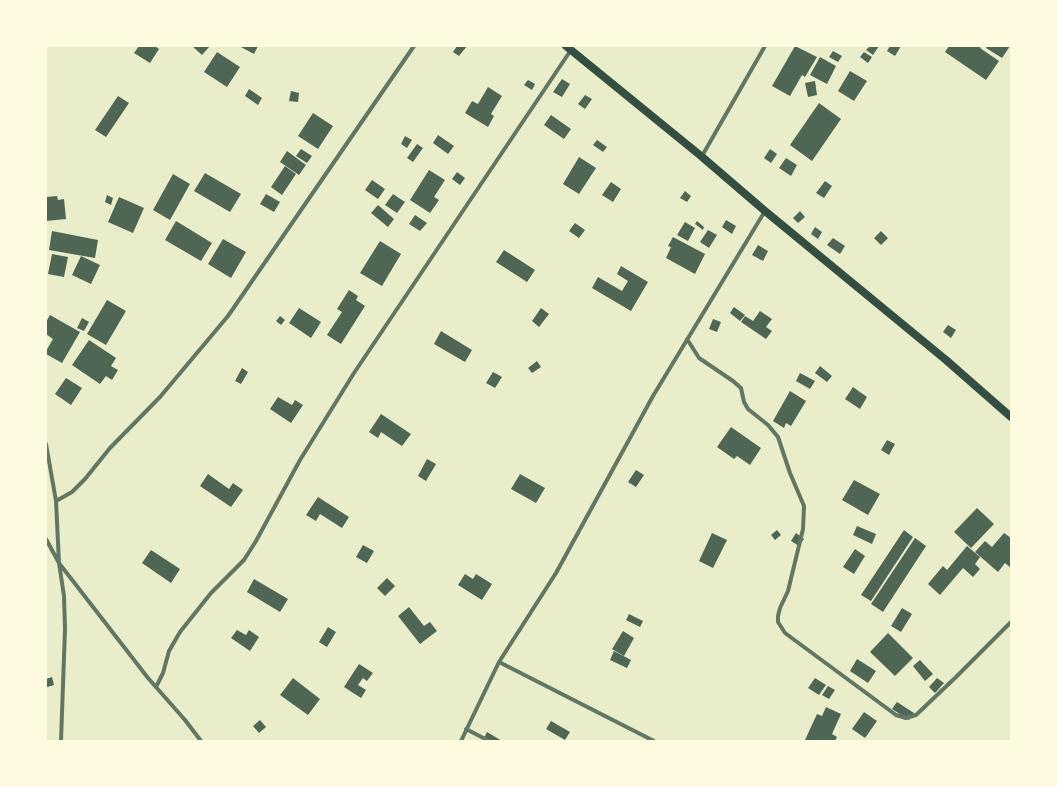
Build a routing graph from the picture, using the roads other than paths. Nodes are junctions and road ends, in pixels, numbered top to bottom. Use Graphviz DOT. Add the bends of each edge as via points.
graph roads {
  1 [pos="414,46"];
  2 [pos="765,46"];
  3 [pos="568,48"];
  4 [pos="701,156"];
  5 [pos="764,211"];
  6 [pos="687,340"];
  7 [pos="1011,417"];
  8 [pos="46,444"];
  9 [pos="56,501"];
  10 [pos="46,539"];
  11 [pos="59,563"];
  12 [pos="1011,622"];
  13 [pos="499,662"];
  14 [pos="156,687"];
  15 [pos="466,729"];
  16 [pos="62,741"];
  17 [pos="201,741"];
  18 [pos="461,741"];
  19 [pos="489,741"];
  20 [pos="654,741"];
  1 -- 9 [label="street" via="228,316 160,396 72,492"];
  2 -- 4 [label="street"];
  3 -- 4 [label="main road"];
  3 -- 14 [label="street" via="354,373 300,460 244,560 211,593 180,632"];
  4 -- 5 [label="main road"];
  5 -- 6 [label="street"];
  5 -- 7 [label="main road" via="946,360"];
  6 -- 12 [label="street" via="699,358 741,388 748,409 778,437 804,506 803,529 788,591 778,616 778,622 785,633 896,715 906,718 916,715"];
  6 -- 13 [label="street" via="653,396 556,573"];
  8 -- 9 [label="street"];
  9 -- 11 [label="street"];
  10 -- 11 [label="street"];
  11 -- 14 [label="street"];
  11 -- 16 [label="street" via="66,629"];
  13 -- 15 [label="street"];
  13 -- 20 [label="street"];
  14 -- 17 [label="street"];
  15 -- 18 [label="street"];
  15 -- 19 [label="street"];
}
